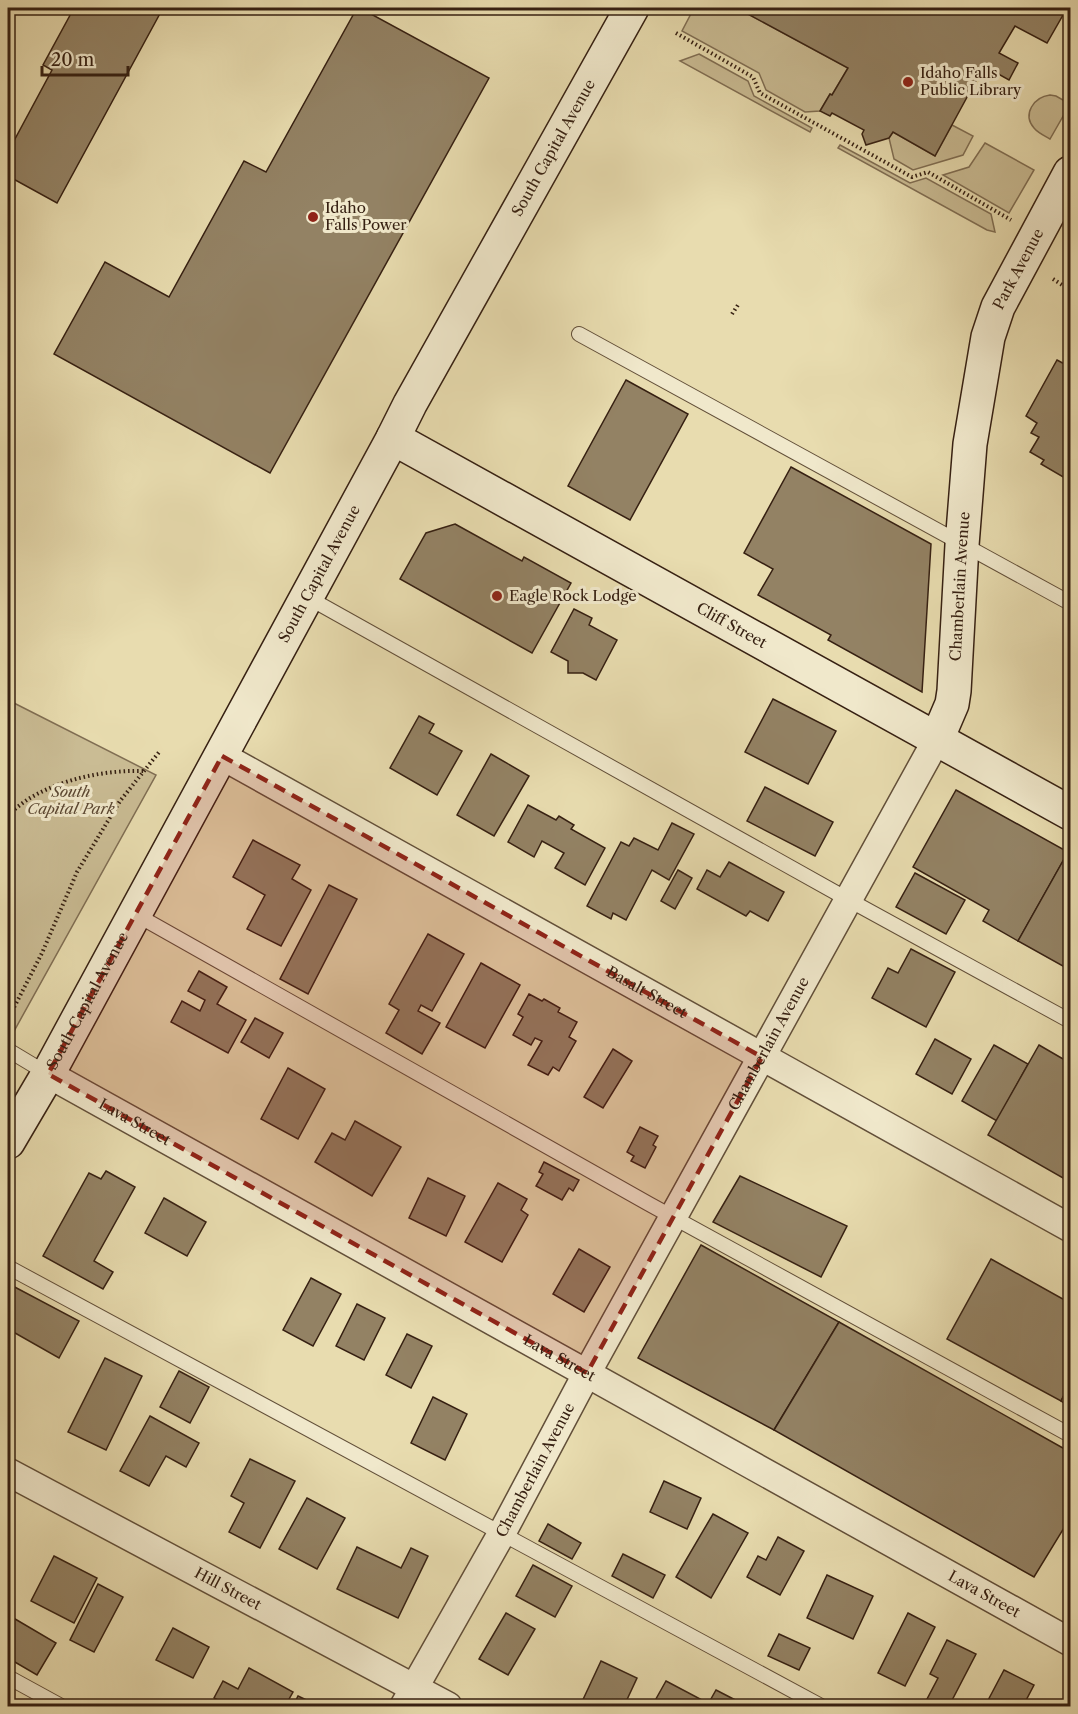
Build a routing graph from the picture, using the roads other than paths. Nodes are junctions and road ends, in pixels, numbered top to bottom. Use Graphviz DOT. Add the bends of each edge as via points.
graph roads {
  1 [pos="632,8"];
  2 [pos="1065,184"];
  3 [pos="579,334"];
  4 [pos="988,337"];
  5 [pos="393,438"];
  6 [pos="962,545"];
  7 [pos="307,597"];
  8 [pos="1071,603"];
  9 [pos="937,739"];
  10 [pos="222,756"];
  11 [pos="1071,813"];
  12 [pos="849,900"];
  13 [pos="135,914"];
  14 [pos="1071,1021"];
  15 [pos="8,1050"];
  16 [pos="762,1057"];
  17 [pos="48,1074"];
  18 [pos="8,1142"];
  19 [pos="674,1217"];
  20 [pos="1071,1228"];
  21 [pos="8,1267"];
  22 [pos="587,1373"];
  23 [pos="1071,1435"];
  24 [pos="8,1473"];
  25 [pos="502,1533"];
  26 [pos="1071,1642"];
  27 [pos="8,1677"];
  28 [pos="409,1697"];
  29 [pos="61,1707"];
  30 [pos="448,1707"];
  31 [pos="821,1707"];
  1 -- 5 [label="street, South Capital Avenue"];
  2 -- 4 [label="street, Park Avenue" via="998,308"];
  3 -- 6 [label="lane"];
  4 -- 6 [label="street, Chamberlain Avenue" via="970,444"];
  5 -- 7 [label="street, South Capital Avenue"];
  5 -- 9 [label="street, Cliff Street"];
  6 -- 8 [label="lane"];
  6 -- 9 [label="street, Chamberlain Avenue" via="954,691"];
  7 -- 10 [label="street, South Capital Avenue"];
  7 -- 12 [label="lane"];
  9 -- 11 [label="street, Cliff Street"];
  9 -- 12 [label="street, Chamberlain Avenue"];
  10 -- 13 [label="street, South Capital Avenue"];
  10 -- 16 [label="street, Basalt Street"];
  12 -- 14 [label="lane"];
  12 -- 16 [label="street, Chamberlain Avenue"];
  13 -- 17 [label="street, South Capital Avenue"];
  13 -- 19 [label="lane"];
  15 -- 17 [label="lane"];
  16 -- 19 [label="street, Chamberlain Avenue"];
  16 -- 20 [label="street, Basalt Street"];
  17 -- 18 [label="street, South Capital Avenue"];
  17 -- 22 [label="street, Lava Street"];
  19 -- 22 [label="street, Chamberlain Avenue"];
  19 -- 23 [label="lane"];
  21 -- 25 [label="lane"];
  22 -- 25 [label="street, Chamberlain Avenue"];
  22 -- 26 [label="street, Lava Street"];
  24 -- 28 [label="street, Hill Street"];
  25 -- 28 [label="street, Chamberlain Avenue"];
  25 -- 31 [label="lane"];
  27 -- 29 [label="lane"];
  28 -- 30 [label="street, Hill Street"];
}
